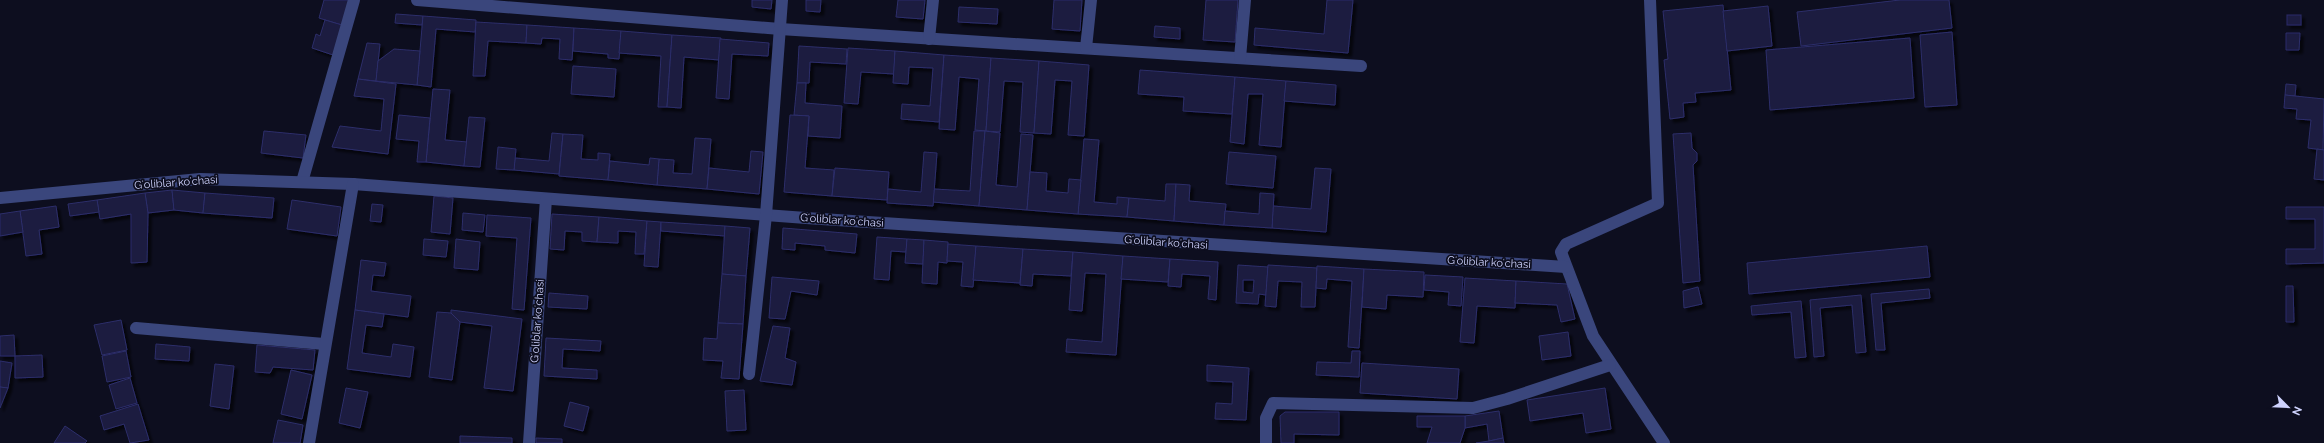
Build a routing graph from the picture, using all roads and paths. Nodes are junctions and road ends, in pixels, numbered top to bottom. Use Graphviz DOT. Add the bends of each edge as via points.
graph roads {
  1 [pos="354,0"];
  2 [pos="417,0"];
  3 [pos="782,0"];
  4 [pos="933,0"];
  5 [pos="1091,0"];
  6 [pos="1245,0"];
  7 [pos="1650,0"];
  8 [pos="780,29"];
  9 [pos="929,39"];
  10 [pos="1086,48"];
  11 [pos="1240,58"];
  12 [pos="1361,66"];
  13 [pos="302,182"];
  14 [pos="353,184"];
  15 [pos="0,198"];
  16 [pos="546,199"];
  17 [pos="766,215"];
  18 [pos="1566,267"];
  19 [pos="136,328"];
  20 [pos="324,344"];
  21 [pos="1610,365"];
  22 [pos="749,374"];
  23 [pos="309,443"];
  24 [pos="529,443"];
  25 [pos="1266,443"];
  26 [pos="1664,443"];
  1 -- 13 [label="street"];
  2 -- 8 [label="street"];
  3 -- 8 [label="street"];
  4 -- 9 [label="street"];
  5 -- 10 [label="street"];
  6 -- 11 [label="street"];
  7 -- 18 [label="street" via="1658,203 1566,244 1561,252"];
  8 -- 9 [label="street"];
  8 -- 17 [label="street"];
  9 -- 10 [label="street"];
  10 -- 11 [label="street"];
  11 -- 12 [label="street"];
  13 -- 14 [label="street, Gʻoliblar koʻchasi"];
  13 -- 15 [label="street, Gʻoliblar koʻchasi" via="200,178"];
  14 -- 16 [label="street, Gʻoliblar koʻchasi"];
  14 -- 20 [label="street"];
  16 -- 17 [label="street, Gʻoliblar koʻchasi"];
  16 -- 24 [label="street, Gʻoliblar koʻchasi"];
  17 -- 18 [label="street, Gʻoliblar koʻchasi"];
  17 -- 22 [label="street"];
  18 -- 21 [label="street" via="1593,336"];
  19 -- 20 [label="street"];
  20 -- 23 [label="street"];
  21 -- 25 [label="street" via="1473,408 1273,403 1266,418"];
  21 -- 26 [label="street"];
}
